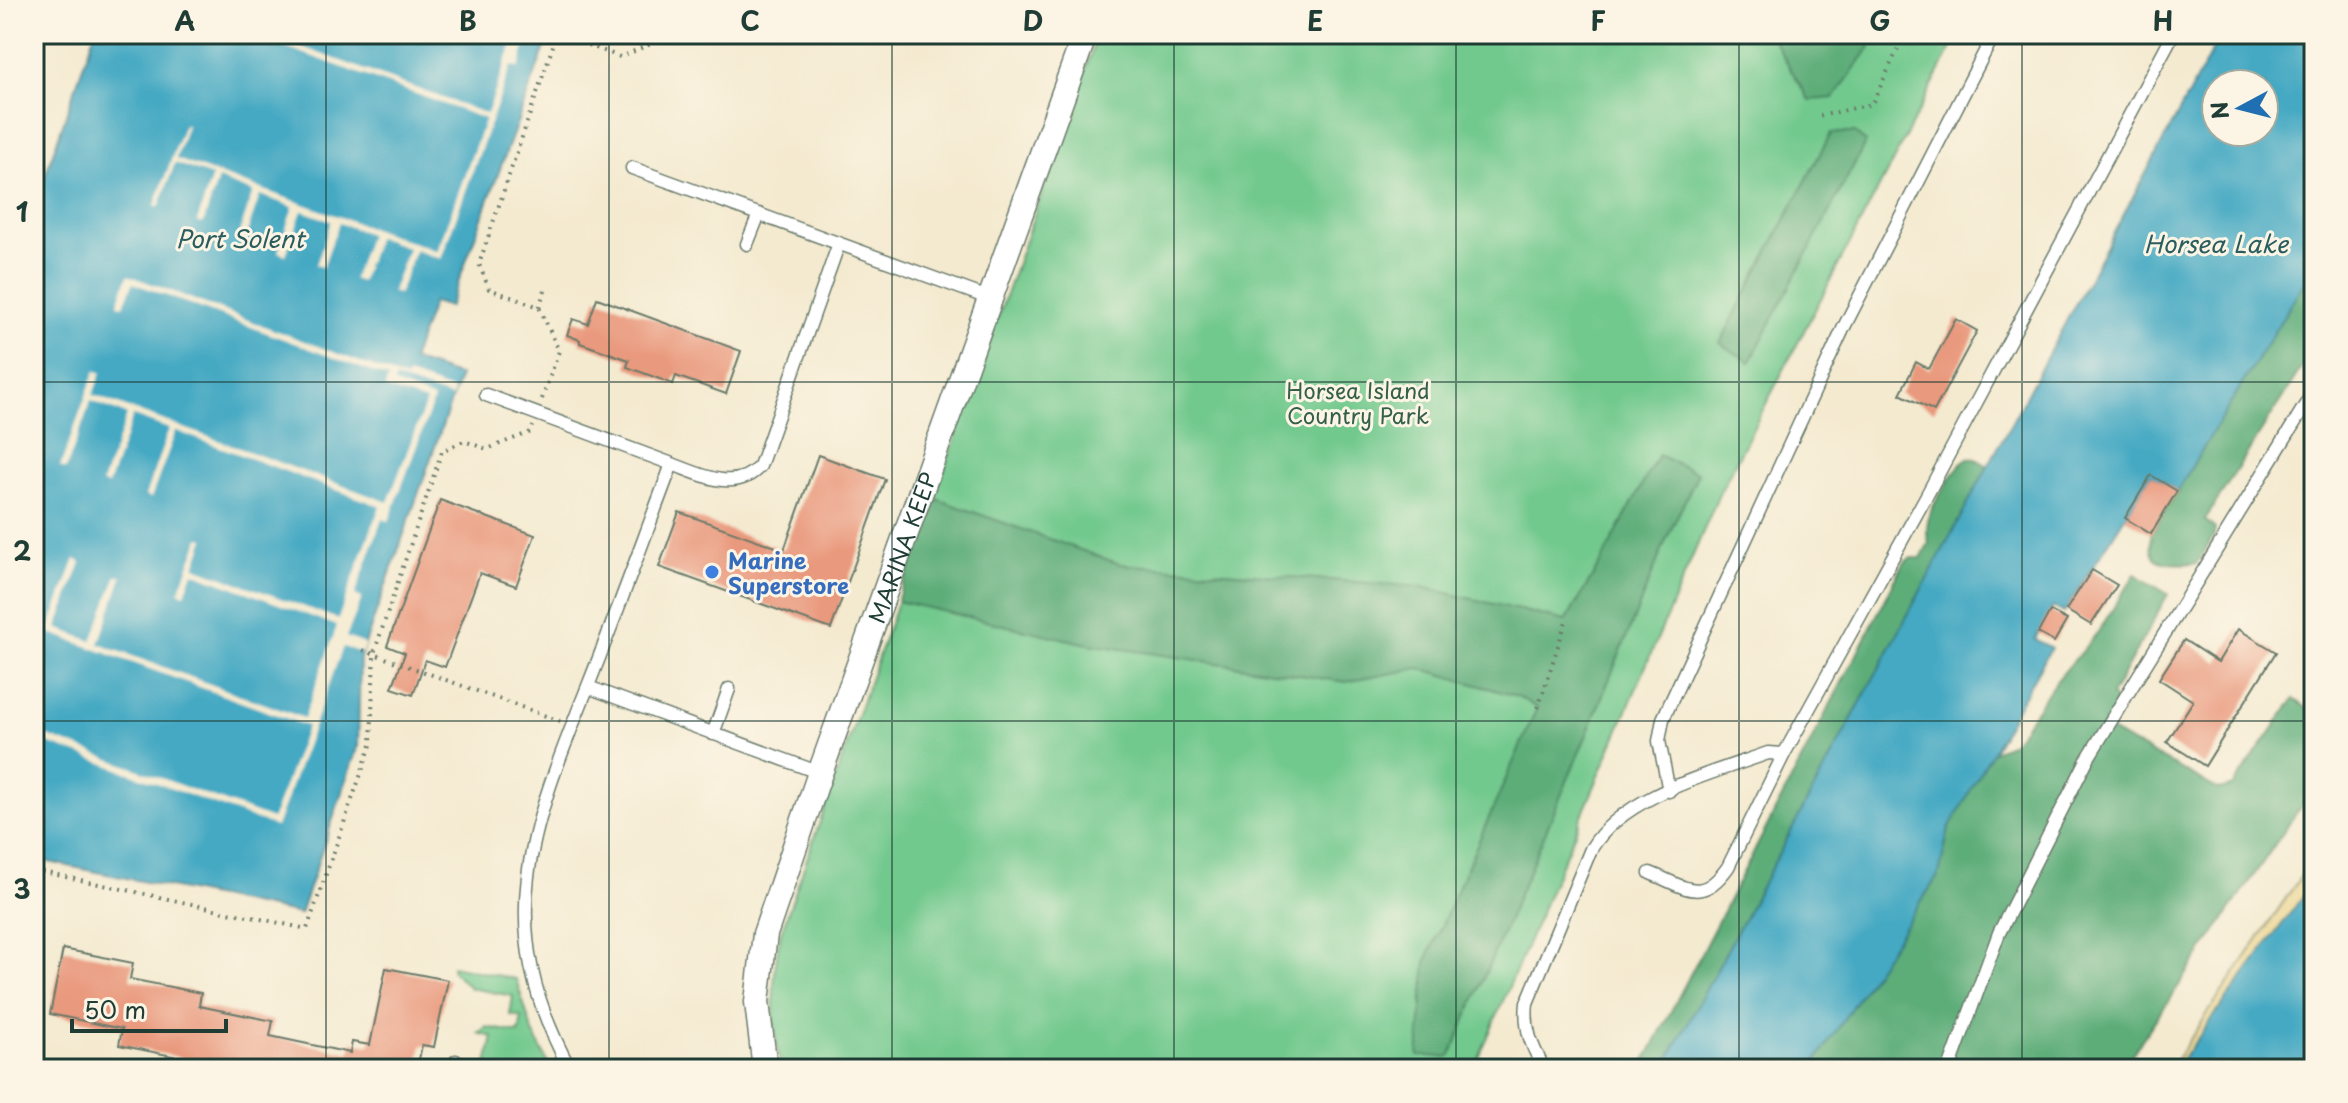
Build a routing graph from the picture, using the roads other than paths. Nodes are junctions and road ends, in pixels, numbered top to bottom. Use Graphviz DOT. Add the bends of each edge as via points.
graph roads {
  1 [pos="1085,34"];
  2 [pos="1994,34"];
  3 [pos="2173,34"];
  4 [pos="632,168"];
  5 [pos="759,214"];
  6 [pos="839,243"];
  7 [pos="747,244"];
  8 [pos="991,299"];
  9 [pos="2314,391"];
  10 [pos="486,395"];
  11 [pos="672,464"];
  12 [pos="588,687"];
  13 [pos="729,689"];
  14 [pos="713,734"];
  15 [pos="1784,754"];
  16 [pos="820,773"];
  17 [pos="1669,791"];
  18 [pos="1650,873"];
  19 [pos="34,1066"];
  20 [pos="47,1069"];
  21 [pos="570,1069"];
  22 [pos="765,1069"];
  23 [pos="1544,1069"];
  24 [pos="1949,1069"];
  1 -- 8 [label="street, MARINA KEEP"];
  2 -- 17 [label="lane" via="1844,327 1663,719 1659,741"];
  3 -- 15 [label="lane"];
  4 -- 5 [label="lane"];
  5 -- 6 [label="lane"];
  5 -- 7 [label="lane"];
  6 -- 8 [label="lane"];
  6 -- 11 [label="lane" via="760,466 741,479 722,481"];
  8 -- 16 [label="street, MARINA KEEP"];
  9 -- 24 [label="lane" via="2081,771 1999,933"];
  10 -- 11 [label="lane"];
  11 -- 12 [label="lane"];
  12 -- 14 [label="lane"];
  12 -- 21 [label="lane" via="536,829 524,909 536,989"];
  13 -- 14 [label="lane"];
  14 -- 16 [label="lane"];
  15 -- 17 [label="lane" via="1768,753"];
  15 -- 18 [label="lane" via="1716,884 1696,891"];
  16 -- 22 [label="street, MARINA KEEP" via="765,934 757,1002"];
  17 -- 23 [label="lane" via="1631,807 1591,849 1527,1003 1528,1037"];
  19 -- 20 [label="lane"];
}
